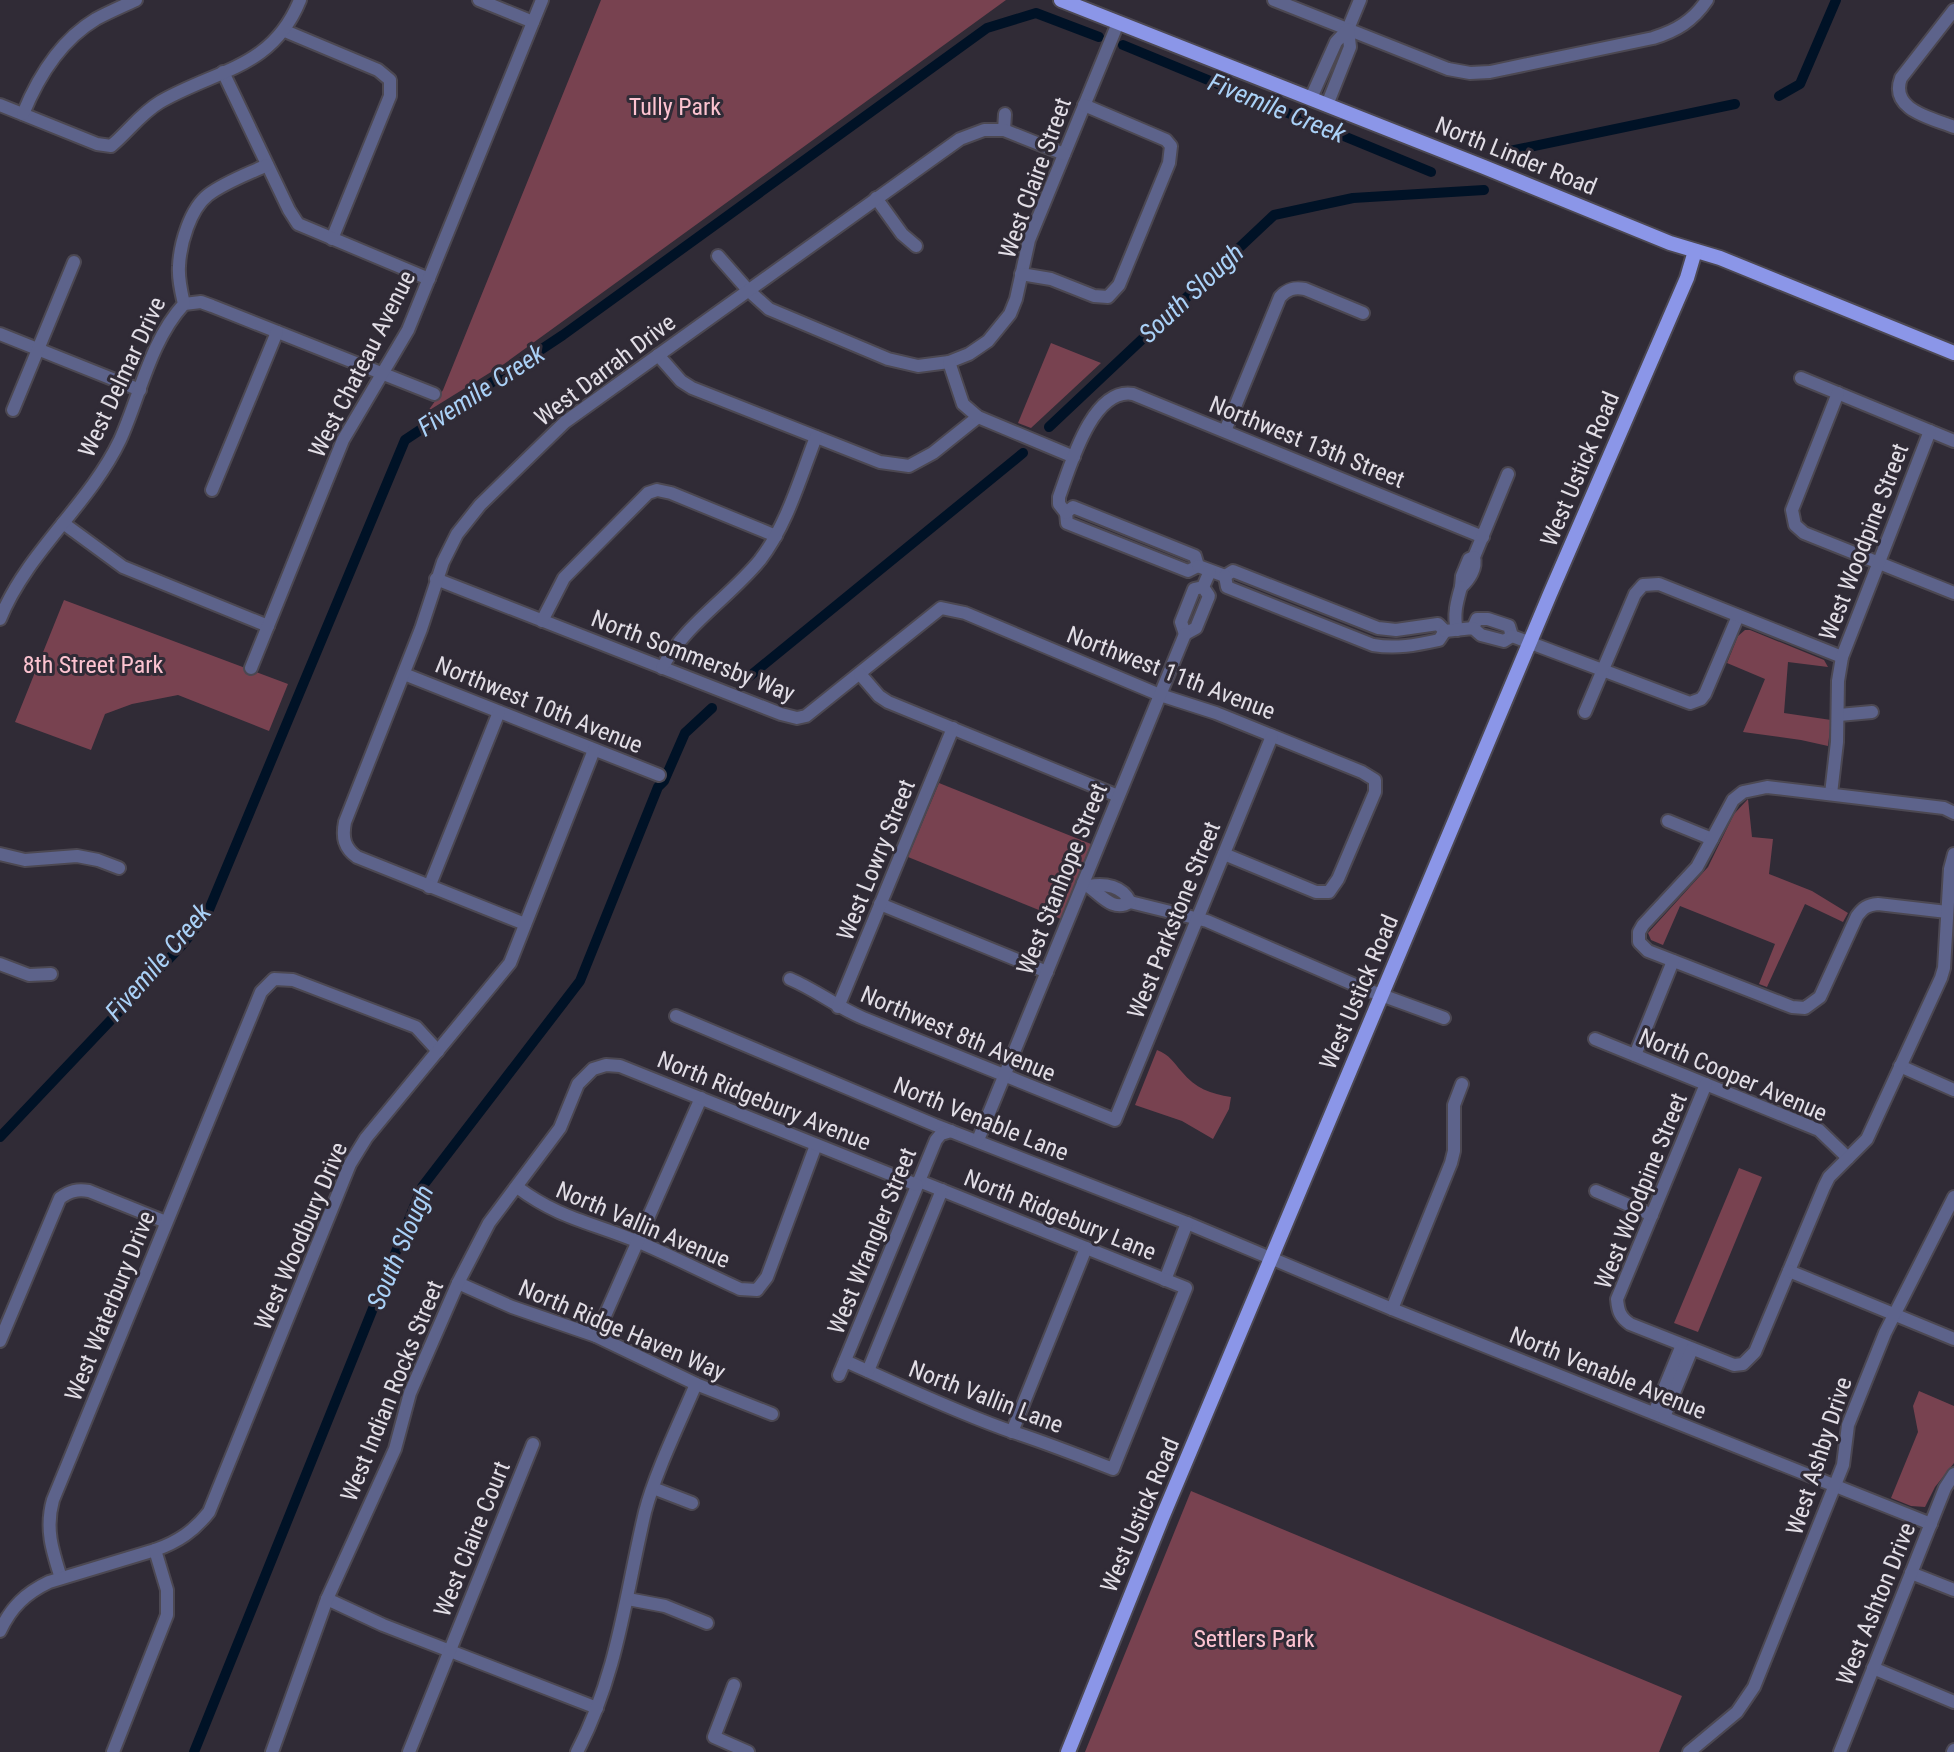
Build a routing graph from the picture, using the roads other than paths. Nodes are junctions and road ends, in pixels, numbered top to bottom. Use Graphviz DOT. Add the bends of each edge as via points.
graph roads {
  1 [pos="136,0"];
  2 [pos="300,0"];
  3 [pos="480,0"];
  4 [pos="542,0"];
  5 [pos="1061,0"];
  6 [pos="1274,0"];
  7 [pos="1360,0"];
  8 [pos="1707,0"];
  9 [pos="1954,10"];
  10 [pos="533,22"];
  11 [pos="1118,23"];
  12 [pos="1348,29"];
  13 [pos="285,32"];
  14 [pos="223,72"];
  15 [pos="1311,99"];
  16 [pos="0,105"];
  17 [pos="1084,105"];
  18 [pos="1326,105"];
  19 [pos="23,114"];
  20 [pos="1005,114"];
  21 [pos="1954,127"];
  22 [pos="1004,130"];
  23 [pos="1064,155"];
  24 [pos="267,165"];
  25 [pos="876,198"];
  26 [pos="332,239"];
  27 [pos="916,246"];
  28 [pos="1695,251"];
  29 [pos="718,256"];
  30 [pos="74,262"];
  31 [pos="1021,274"];
  32 [pos="429,279"];
  33 [pos="748,290"];
  34 [pos="184,304"];
  35 [pos="1363,313"];
  36 [pos="276,332"];
  37 [pos="0,334"];
  38 [pos="38,349"];
  39 [pos="1954,353"];
  40 [pos="659,355"];
  41 [pos="949,362"];
  42 [pos="382,373"];
  43 [pos="1801,378"];
  44 [pos="140,390"];
  45 [pos="1838,393"];
  46 [pos="434,394"];
  47 [pos="13,410"];
  48 [pos="978,417"];
  49 [pos="1225,431"];
  50 [pos="1930,431"];
  51 [pos="816,437"];
  52 [pos="1954,441"];
  53 [pos="1074,457"];
  54 [pos="1508,474"];
  55 [pos="212,491"];
  56 [pos="63,523"];
  57 [pos="776,536"];
  58 [pos="1483,537"];
  59 [pos="1878,563"];
  60 [pos="1204,568"];
  61 [pos="1225,576"];
  62 [pos="436,579"];
  63 [pos="1954,593"];
  64 [pos="950,608"];
  65 [pos="1738,616"];
  66 [pos="0,619"];
  67 [pos="542,621"];
  68 [pos="268,626"];
  69 [pos="1451,631"];
  70 [pos="1530,643"];
  71 [pos="1842,657"];
  72 [pos="251,668"];
  73 [pos="662,668"];
  74 [pos="1603,670"];
  75 [pos="404,674"];
  76 [pos="860,674"];
  77 [pos="1160,695"];
  78 [pos="499,712"];
  79 [pos="1585,712"];
  80 [pos="1872,712"];
  81 [pos="1839,715"];
  82 [pos="953,728"];
  83 [pos="1272,736"];
  84 [pos="594,750"];
  85 [pos="659,775"];
  86 [pos="1830,794"];
  87 [pos="1118,796"];
  88 [pos="1954,813"];
  89 [pos="1668,821"];
  90 [pos="1712,839"];
  91 [pos="0,853"];
  92 [pos="1224,854"];
  93 [pos="1954,854"];
  94 [pos="119,868"];
  95 [pos="1086,885"];
  96 [pos="429,887"];
  97 [pos="880,904"];
  98 [pos="1947,912"];
  99 [pos="1197,918"];
  100 [pos="525,924"];
  101 [pos="1673,961"];
  102 [pos="0,964"];
  103 [pos="1047,972"];
  104 [pos="51,974"];
  105 [pos="790,979"];
  106 [pos="1382,994"];
  107 [pos="838,1007"];
  108 [pos="676,1016"];
  109 [pos="1444,1018"];
  110 [pos="1595,1039"];
  111 [pos="438,1051"];
  112 [pos="1635,1055"];
  113 [pos="1900,1066"];
  114 [pos="593,1069"];
  115 [pos="1004,1075"];
  116 [pos="1462,1084"];
  117 [pos="1706,1084"];
  118 [pos="1954,1090"];
  119 [pos="701,1098"];
  120 [pos="1115,1120"];
  121 [pos="951,1131"];
  122 [pos="978,1140"];
  123 [pos="816,1145"];
  124 [pos="1848,1158"];
  125 [pos="918,1183"];
  126 [pos="517,1187"];
  127 [pos="942,1190"];
  128 [pos="1596,1191"];
  129 [pos="1954,1197"];
  130 [pos="1652,1215"];
  131 [pos="166,1222"];
  132 [pos="1188,1223"];
  133 [pos="1949,1224"];
  134 [pos="640,1242"];
  135 [pos="1086,1248"];
  136 [pos="1271,1260"];
  137 [pos="1789,1270"];
  138 [pos="1165,1280"];
  139 [pos="458,1283"];
  140 [pos="1392,1309"];
  141 [pos="1894,1314"];
  142 [pos="2,1332"];
  143 [pos="596,1336"];
  144 [pos="1954,1339"];
  145 [pos="1687,1347"];
  146 [pos="845,1361"];
  147 [pos="868,1371"];
  148 [pos="839,1375"];
  149 [pos="696,1384"];
  150 [pos="772,1414"];
  151 [pos="1659,1415"];
  152 [pos="1012,1432"];
  153 [pos="533,1444"];
  154 [pos="1113,1469"];
  155 [pos="1954,1474"];
  156 [pos="1835,1487"];
  157 [pos="653,1488"];
  158 [pos="692,1503"];
  159 [pos="1931,1524"];
  160 [pos="155,1550"];
  161 [pos="1911,1573"];
  162 [pos="61,1578"];
  163 [pos="1954,1590"];
  164 [pos="327,1599"];
  165 [pos="628,1599"];
  166 [pos="707,1623"];
  167 [pos="0,1631"];
  168 [pos="450,1650"];
  169 [pos="1873,1668"];
  170 [pos="734,1685"];
  171 [pos="1954,1702"];
  172 [pos="597,1708"];
  173 [pos="113,1752"];
  174 [pos="272,1752"];
  175 [pos="409,1752"];
  176 [pos="577,1752"];
  177 [pos="748,1752"];
  178 [pos="1068,1752"];
  179 [pos="1689,1752"];
  180 [pos="1840,1752"];
  1 -- 19 [label="street" via="76,34 46,68"];
  2 -- 13 [label="street"];
  3 -- 10 [label="street"];
  4 -- 10 [label="street, West Chateau Avenue"];
  5 -- 11 [label="main road, North Linder Road"];
  6 -- 12 [label="street"];
  7 -- 12 [label="street"];
  8 -- 12 [label="street" via="1687,23 1653,38 1490,72 1448,69"];
  9 -- 21 [label="street" via="1898,86 1910,109"];
  10 -- 32 [label="street, West Chateau Avenue"];
  11 -- 15 [label="main road, North Linder Road"];
  11 -- 17 [label="street, West Claire Street"];
  12 -- 15 [label="street" via="1336,42"];
  12 -- 18 [label="street" via="1350,47"];
  13 -- 14 [label="street" via="269,48"];
  13 -- 26 [label="street" via="378,70 390,80 390,96"];
  14 -- 19 [label="street" via="158,103 111,146"];
  14 -- 24 [label="street"];
  15 -- 18 [label="main road, North Linder Road"];
  16 -- 19 [label="street"];
  17 -- 23 [label="street, West Claire Street"];
  17 -- 31 [label="street" via="1160,136 1171,146 1170,163 1119,285 1108,297"];
  18 -- 28 [label="main road, North Linder Road"];
  20 -- 22 [label="street"];
  22 -- 23 [label="street"];
  22 -- 25 [label="street, West Darrah Drive" via="984,130 960,139"];
  23 -- 31 [label="street, West Claire Street" via="1029,240"];
  24 -- 26 [label="street" via="298,225"];
  24 -- 34 [label="street, West Delmar Drive" via="215,190 195,212 179,264"];
  25 -- 27 [label="street"];
  25 -- 33 [label="street, West Darrah Drive"];
  26 -- 32 [label="street"];
  28 -- 39 [label="main road, North Linder Road"];
  28 -- 70 [label="main road, West Ustick Road" via="1682,291"];
  29 -- 33 [label="street"];
  30 -- 38 [label="street"];
  31 -- 41 [label="street, West Claire Street" via="1016,299 1000,327 988,341"];
  32 -- 42 [label="street, West Chateau Avenue" via="408,330"];
  33 -- 40 [label="street, West Darrah Drive"];
  33 -- 41 [label="street" via="769,309 888,359 918,366"];
  34 -- 36 [label="street" via="201,302"];
  34 -- 44 [label="street, West Delmar Drive" via="166,325"];
  35 -- 49 [label="street" via="1305,289 1290,289 1280,297"];
  36 -- 42 [label="street"];
  36 -- 55 [label="street"];
  37 -- 38 [label="street"];
  38 -- 44 [label="street"];
  38 -- 47 [label="street"];
  40 -- 51 [label="street" via="681,382"];
  40 -- 62 [label="street, West Darrah Drive" via="565,422 519,464 457,534"];
  41 -- 48 [label="street" via="963,404"];
  42 -- 46 [label="street"];
  42 -- 68 [label="street, West Chateau Avenue" via="343,440"];
  43 -- 45 [label="street"];
  44 -- 56 [label="street, West Delmar Drive" via="104,469"];
  45 -- 50 [label="street"];
  45 -- 59 [label="street" via="1792,510 1795,525 1804,533"];
  48 -- 51 [label="street" via="909,466 880,461"];
  48 -- 53 [label="street"];
  49 -- 53 [label="street, Northwest 13th Street" via="1124,392 1098,411"];
  49 -- 58 [label="street, Northwest 13th Street"];
  50 -- 52 [label="street"];
  50 -- 59 [label="street, West Woodpine Street"];
  51 -- 57 [label="street"];
  53 -- 60 [label="street" via="1059,497 1067,523 1188,571"];
  54 -- 58 [label="street"];
  56 -- 66 [label="street, West Delmar Drive" via="20,580"];
  56 -- 68 [label="street" via="123,567"];
  57 -- 67 [label="street" via="671,493 648,493 564,578"];
  57 -- 73 [label="street" via="722,601 672,648"];
  58 -- 69 [label="street" via="1462,576"];
  59 -- 63 [label="street"];
  59 -- 71 [label="street, West Woodpine Street"];
  60 -- 61 [label="street"];
  60 -- 77 [label="street, West Stanhope Street" via="1203,587 1194,589 1181,622 1185,634"];
  61 -- 69 [label="street" via="1233,571 1378,628 1438,624"];
  61 -- 69 [label="street" via="1227,587 1373,645 1412,646 1439,640"];
  62 -- 67 [label="street, North Sommersby Way"];
  62 -- 75 [label="street, West Darrah Drive"];
  64 -- 76 [label="street, North Sommersby Way" via="941,608"];
  64 -- 77 [label="street, Northwest 11th Avenue"];
  65 -- 71 [label="street"];
  65 -- 74 [label="street" via="1705,694 1695,702 1684,702"];
  65 -- 74 [label="street" via="1659,584 1643,585"];
  67 -- 73 [label="street, North Sommersby Way"];
  68 -- 72 [label="street, West Chateau Avenue"];
  69 -- 70 [label="street" via="1474,628 1478,619 1488,619 1509,626 1512,636"];
  70 -- 74 [label="street"];
  70 -- 106 [label="main road, West Ustick Road"];
  71 -- 81 [label="street, West Woodpine Street"];
  73 -- 76 [label="street, North Sommersby Way" via="797,718 806,716"];
  74 -- 79 [label="street"];
  75 -- 78 [label="street, Northwest 10th Avenue"];
  75 -- 96 [label="street" via="343,832 346,848 357,857"];
  76 -- 82 [label="street" via="888,702"];
  77 -- 83 [label="street, Northwest 11th Avenue"];
  77 -- 87 [label="street, West Stanhope Street"];
  78 -- 84 [label="street, Northwest 10th Avenue"];
  78 -- 96 [label="street"];
  80 -- 81 [label="street"];
  81 -- 86 [label="street, West Woodpine Street"];
  82 -- 87 [label="street"];
  82 -- 97 [label="street, West Lowry Street"];
  83 -- 92 [label="street, West Parkstone Street"];
  83 -- 92 [label="street, Northwest 11th Avenue" via="1362,772 1376,780 1375,792 1329,892 1316,892"];
  84 -- 85 [label="street, Northwest 10th Avenue"];
  84 -- 100 [label="street, West Woodbury Drive"];
  86 -- 88 [label="street"];
  86 -- 90 [label="street" via="1767,787 1743,792 1726,809"];
  87 -- 95 [label="street, West Stanhope Street"];
  89 -- 90 [label="street"];
  90 -- 101 [label="street" via="1697,866 1639,932 1639,942 1648,951"];
  91 -- 94 [label="street" via="25,860 77,856"];
  92 -- 99 [label="street, West Parkstone Street"];
  93 -- 98 [label="street"];
  95 -- 99 [label="street" via="1110,904 1130,902"];
  95 -- 103 [label="street, West Stanhope Street"];
  96 -- 100 [label="street"];
  97 -- 103 [label="street"];
  97 -- 107 [label="street, West Lowry Street"];
  98 -- 101 [label="street" via="1878,904 1863,908 1820,997 1805,1008"];
  98 -- 113 [label="street" via="1941,978"];
  99 -- 106 [label="street"];
  99 -- 120 [label="street, West Parkstone Street"];
  100 -- 111 [label="street, West Woodbury Drive" via="510,962"];
  101 -- 112 [label="street"];
  102 -- 104 [label="street" via="29,975"];
  103 -- 115 [label="street, West Stanhope Street"];
  105 -- 107 [label="street, Northwest 8th Avenue"];
  106 -- 109 [label="street"];
  106 -- 136 [label="main road, West Ustick Road"];
  107 -- 115 [label="street, Northwest 8th Avenue"];
  108 -- 121 [label="street, North Venable Lane"];
  110 -- 112 [label="street, North Cooper Avenue"];
  111 -- 131 [label="street, West Waterbury Drive" via="416,1027 293,980 274,979 261,992"];
  111 -- 160 [label="street, West Woodbury Drive" via="350,1164 209,1512 191,1532"];
  112 -- 117 [label="street, North Cooper Avenue"];
  113 -- 118 [label="street"];
  113 -- 124 [label="street" via="1867,1139"];
  114 -- 119 [label="street, North Ridgebury Avenue" via="620,1066"];
  114 -- 126 [label="street, West Indian Rocks Street" via="578,1084 560,1128"];
  115 -- 120 [label="street, Northwest 8th Avenue"];
  115 -- 122 [label="street, West Stanhope Street"];
  116 -- 140 [label="street" via="1454,1105 1451,1163"];
  117 -- 124 [label="street, North Cooper Avenue" via="1819,1130"];
  117 -- 130 [label="street, West Woodpine Street"];
  119 -- 123 [label="street, North Ridgebury Avenue"];
  119 -- 134 [label="street"];
  121 -- 122 [label="street, North Venable Lane"];
  121 -- 125 [label="street, West Wrangler Street" via="936,1140"];
  122 -- 132 [label="street, North Venable Lane"];
  123 -- 125 [label="street, North Ridgebury Avenue"];
  123 -- 134 [label="street, North Vallin Avenue" via="767,1277 757,1290 740,1289"];
  124 -- 137 [label="street" via="1829,1177"];
  125 -- 127 [label="street, North Ridgebury Lane"];
  125 -- 146 [label="street, West Wrangler Street"];
  126 -- 134 [label="street, North Vallin Avenue" via="560,1214"];
  126 -- 139 [label="street, West Indian Rocks Street" via="489,1223"];
  127 -- 135 [label="street, North Ridgebury Lane"];
  127 -- 147 [label="street"];
  128 -- 130 [label="street"];
  129 -- 133 [label="street, West Ashby Drive"];
  130 -- 145 [label="street, West Woodpine Street" via="1617,1299 1619,1314 1630,1324"];
  131 -- 142 [label="street" via="89,1191 79,1189 60,1198"];
  131 -- 162 [label="street, West Waterbury Drive" via="50,1512 49,1535"];
  132 -- 136 [label="street, North Venable Lane"];
  132 -- 138 [label="street"];
  133 -- 141 [label="street, West Ashby Drive"];
  134 -- 143 [label="street"];
  135 -- 138 [label="street, North Ridgebury Lane"];
  135 -- 152 [label="street"];
  136 -- 140 [label="street, North Venable Avenue"];
  136 -- 178 [label="main road, West Ustick Road"];
  137 -- 141 [label="street"];
  137 -- 145 [label="street" via="1755,1352 1743,1364 1728,1364"];
  138 -- 154 [label="street, North Ridgebury Lane" via="1186,1289"];
  139 -- 143 [label="street, North Ridge Haven Way"];
  139 -- 164 [label="street, West Indian Rocks Street" via="410,1394 395,1449"];
  140 -- 151 [label="street, North Venable Avenue"];
  141 -- 144 [label="street"];
  141 -- 156 [label="street, West Ashby Drive" via="1848,1425 1845,1457"];
  143 -- 149 [label="street, North Ridge Haven Way"];
  145 -- 151 [label="street"];
  146 -- 147 [label="street, North Vallin Lane"];
  146 -- 148 [label="street, West Wrangler Street"];
  147 -- 152 [label="street, North Vallin Lane"];
  149 -- 150 [label="street, North Ridge Haven Way"];
  149 -- 157 [label="street"];
  151 -- 156 [label="street, North Venable Avenue"];
  152 -- 154 [label="street, North Vallin Lane"];
  153 -- 168 [label="street, West Claire Court"];
  155 -- 159 [label="street, West Ashton Drive"];
  156 -- 159 [label="street, North Venable Avenue"];
  156 -- 179 [label="street, West Ashby Drive" via="1754,1687 1737,1712"];
  157 -- 158 [label="street"];
  157 -- 165 [label="street"];
  159 -- 161 [label="street, West Ashton Drive"];
  160 -- 162 [label="street, West Woodbury Drive"];
  160 -- 173 [label="street" via="167,1590 167,1615"];
  161 -- 163 [label="street"];
  161 -- 169 [label="street, West Ashton Drive"];
  162 -- 167 [label="street" via="26,1595"];
  164 -- 168 [label="street"];
  164 -- 174 [label="street, West Indian Rocks Street"];
  165 -- 166 [label="street" via="665,1606"];
  165 -- 172 [label="street"];
  168 -- 172 [label="street"];
  168 -- 175 [label="street"];
  169 -- 171 [label="street"];
  169 -- 180 [label="street, West Ashton Drive"];
  170 -- 177 [label="street" via="714,1737"];
  172 -- 176 [label="street"];
}
